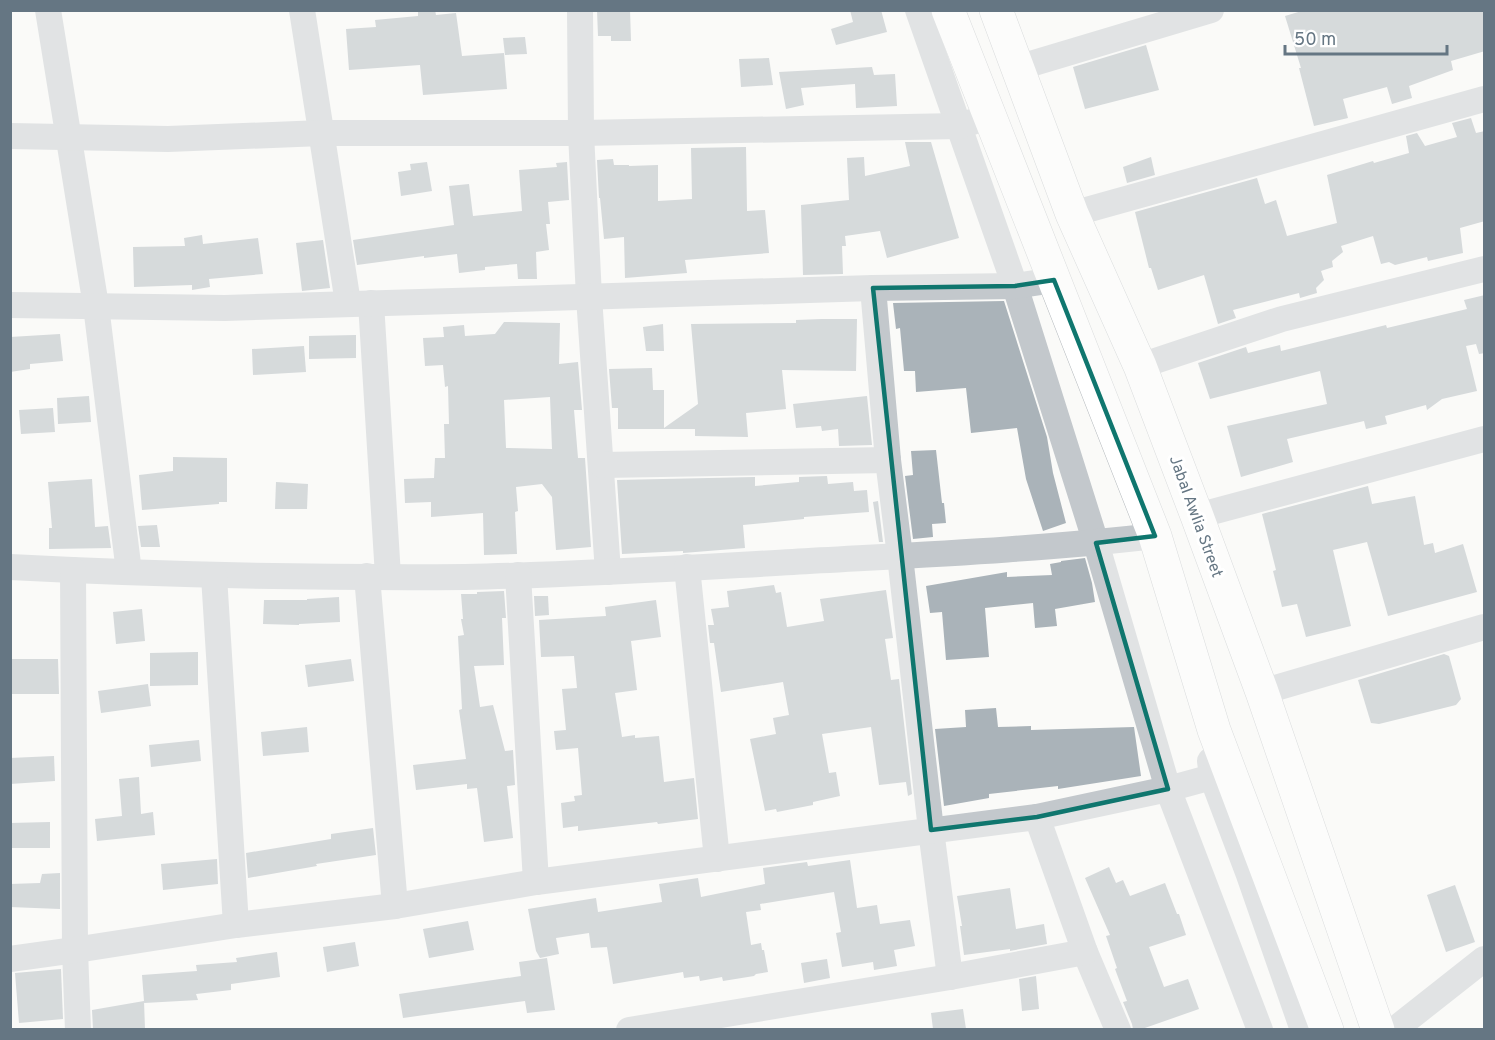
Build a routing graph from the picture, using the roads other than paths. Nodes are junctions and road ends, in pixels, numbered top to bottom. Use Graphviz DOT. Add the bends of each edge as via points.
graph roads {
  1 [pos="48,10"];
  2 [pos="302,10"];
  3 [pos="580,10"];
  4 [pos="918,10"];
  5 [pos="948,10"];
  6 [pos="996,10"];
  7 [pos="1211,10"];
  8 [pos="1017,68"];
  9 [pos="1485,99"];
  10 [pos="974,121"];
  11 [pos="322,133"];
  12 [pos="581,133"];
  13 [pos="10,136"];
  14 [pos="69,136"];
  15 [pos="1072,214"];
  16 [pos="1485,269"];
  17 [pos="1054,280"];
  18 [pos="1014,286"];
  19 [pos="873,288"];
  20 [pos="589,297"];
  21 [pos="359,303"];
  22 [pos="10,305"];
  23 [pos="96,306"];
  24 [pos="1140,366"];
  25 [pos="1485,439"];
  26 [pos="888,460"];
  27 [pos="602,465"];
  28 [pos="1197,516"];
  29 [pos="1155,536"];
  30 [pos="1096,543"];
  31 [pos="900,556"];
  32 [pos="10,567"];
  33 [pos="687,567"];
  34 [pos="73,570"];
  35 [pos="129,572"];
  36 [pos="608,572"];
  37 [pos="518,575"];
  38 [pos="214,576"];
  39 [pos="378,576"];
  40 [pos="1485,627"];
  41 [pos="1262,692"];
  42 [pos="1211,719"];
  43 [pos="1212,777"];
  44 [pos="1168,789"];
  45 [pos="1037,817"];
  46 [pos="931,830"];
  47 [pos="717,859"];
  48 [pos="536,882"];
  49 [pos="395,906"];
  50 [pos="236,925"];
  51 [pos="75,950"];
  52 [pos="1085,952"];
  53 [pos="10,959"];
  54 [pos="1485,959"];
  55 [pos="950,977"];
  56 [pos="78,1029"];
  57 [pos="628,1029"];
  58 [pos="1118,1029"];
  59 [pos="1260,1029"];
  60 [pos="1303,1029"];
  61 [pos="1327,1029"];
  62 [pos="1378,1029"];
  63 [pos="1394,1029"];
  1 -- 14 [label="street"];
  2 -- 11 [label="street"];
  3 -- 12 [label="street"];
  4 -- 10 [label="street"];
  5 -- 10 [label="main road"];
  6 -- 8 [label="main road, Jabal Awlia Street"];
  7 -- 8 [label="street"];
  8 -- 15 [label="main road, Jabal Awlia Street"];
  9 -- 15 [label="street"];
  10 -- 12 [label="street"];
  10 -- 17 [label="main road"];
  10 -- 18 [label="street"];
  11 -- 12 [label="street"];
  11 -- 14 [label="street" via="168,139"];
  11 -- 21 [label="street"];
  12 -- 20 [label="street"];
  13 -- 14 [label="street"];
  14 -- 23 [label="street"];
  15 -- 24 [label="main road, Jabal Awlia Street"];
  16 -- 24 [label="street" via="1282,319"];
  17 -- 18 [label="street"];
  17 -- 29 [label="main road"];
  18 -- 19 [label="street"];
  18 -- 30 [label="street"];
  19 -- 20 [label="street"];
  19 -- 26 [label="street"];
  20 -- 21 [label="street"];
  20 -- 27 [label="street"];
  21 -- 23 [label="street" via="225,308"];
  21 -- 39 [label="street"];
  22 -- 23 [label="street"];
  23 -- 35 [label="street"];
  24 -- 28 [label="main road, Jabal Awlia Street"];
  25 -- 28 [label="street"];
  26 -- 27 [label="street"];
  26 -- 31 [label="street"];
  27 -- 36 [label="street"];
  28 -- 41 [label="main road, Jabal Awlia Street"];
  29 -- 30 [label="street"];
  29 -- 42 [label="main road"];
  30 -- 31 [label="street"];
  30 -- 44 [label="street"];
  31 -- 33 [label="street"];
  31 -- 46 [label="street"];
  32 -- 34 [label="street"];
  33 -- 36 [label="street"];
  33 -- 47 [label="street"];
  34 -- 35 [label="street"];
  34 -- 51 [label="street"];
  35 -- 38 [label="street"];
  36 -- 37 [label="street"];
  37 -- 39 [label="street"];
  37 -- 48 [label="street"];
  38 -- 39 [label="street"];
  38 -- 50 [label="street"];
  39 -- 49 [label="street"];
  40 -- 41 [label="street"];
  41 -- 62 [label="main road, Jabal Awlia Street"];
  42 -- 43 [label="street" via="1208,734"];
  42 -- 61 [label="main road"];
  43 -- 44 [label="street"];
  43 -- 60 [label="street"];
  44 -- 45 [label="street"];
  44 -- 59 [label="street"];
  45 -- 46 [label="street"];
  45 -- 52 [label="street"];
  46 -- 47 [label="street"];
  46 -- 55 [label="street"];
  47 -- 48 [label="street"];
  48 -- 49 [label="street"];
  49 -- 50 [label="street"];
  50 -- 51 [label="street"];
  51 -- 53 [label="street"];
  51 -- 56 [label="street"];
  52 -- 55 [label="street"];
  52 -- 58 [label="street"];
  54 -- 63 [label="street"];
  55 -- 57 [label="street"];
}
